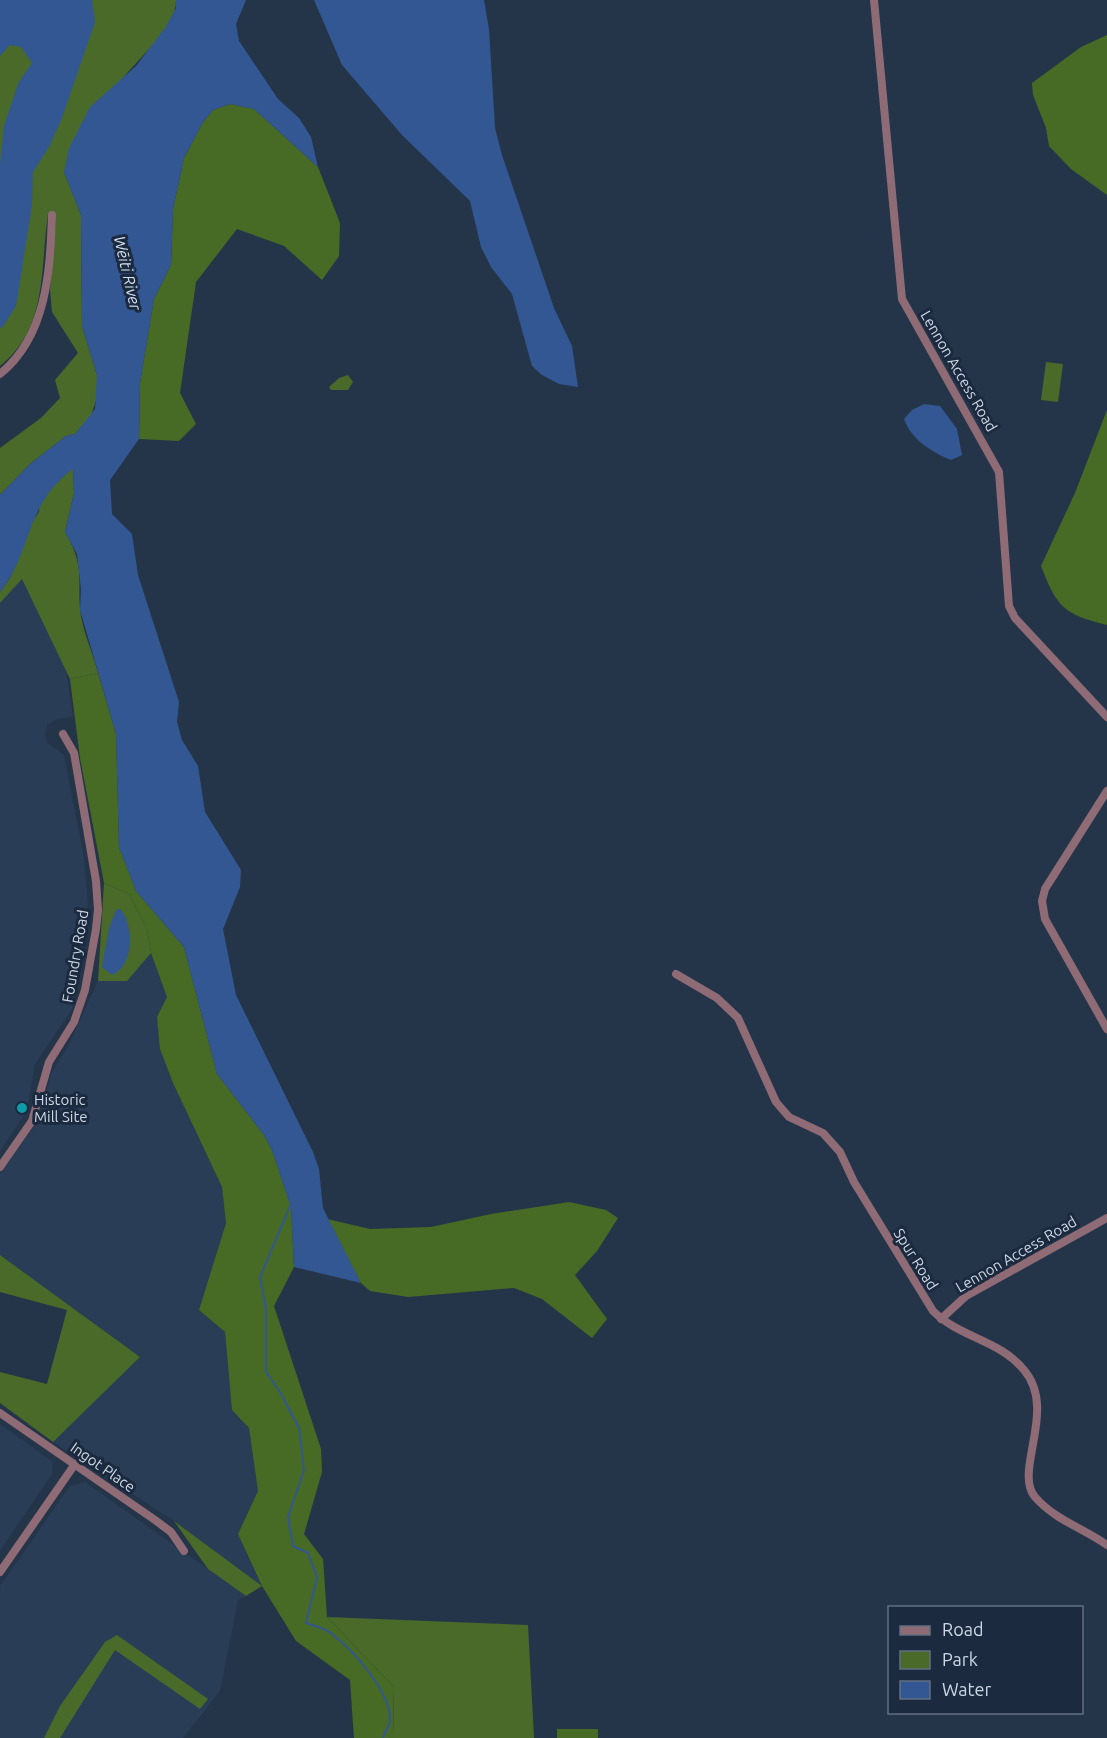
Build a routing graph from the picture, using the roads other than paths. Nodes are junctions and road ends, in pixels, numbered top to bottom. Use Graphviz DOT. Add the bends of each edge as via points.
graph roads {
  1 [pos="874,0"];
  2 [pos="52,215"];
  3 [pos="0,374"];
  4 [pos="1107,717"];
  5 [pos="63,734"];
  6 [pos="1107,791"];
  7 [pos="676,974"];
  8 [pos="1107,1029"];
  9 [pos="0,1167"];
  10 [pos="1107,1218"];
  11 [pos="941,1319"];
  12 [pos="0,1413"];
  13 [pos="75,1464"];
  14 [pos="1107,1545"];
  15 [pos="184,1551"];
  16 [pos="0,1572"];
  1 -- 4 [label="street, Lennon Access Road" via="902,299 999,472 1009,606 1015,618"];
  2 -- 3 [label="street" via="42,312 24,346"];
  5 -- 9 [label="street, Foundry Road" via="74,753 94,870 96,929 77,1013 49,1062 32,1121"];
  6 -- 8 [label="street" via="1046,889 1042,902 1045,919"];
  7 -- 11 [label="street, Spur Road" via="717,998 738,1018 776,1102 789,1117 823,1133 834,1144 920,1292"];
  10 -- 11 [label="street, Lennon Access Road" via="966,1296"];
  11 -- 14 [label="street, Spur Road" via="1000,1348 1024,1370 1038,1403 1028,1477 1033,1495 1065,1522"];
  12 -- 13 [label="street, Ingot Place"];
  13 -- 15 [label="street, Ingot Place" via="168,1530"];
  13 -- 16 [label="street"];
}
